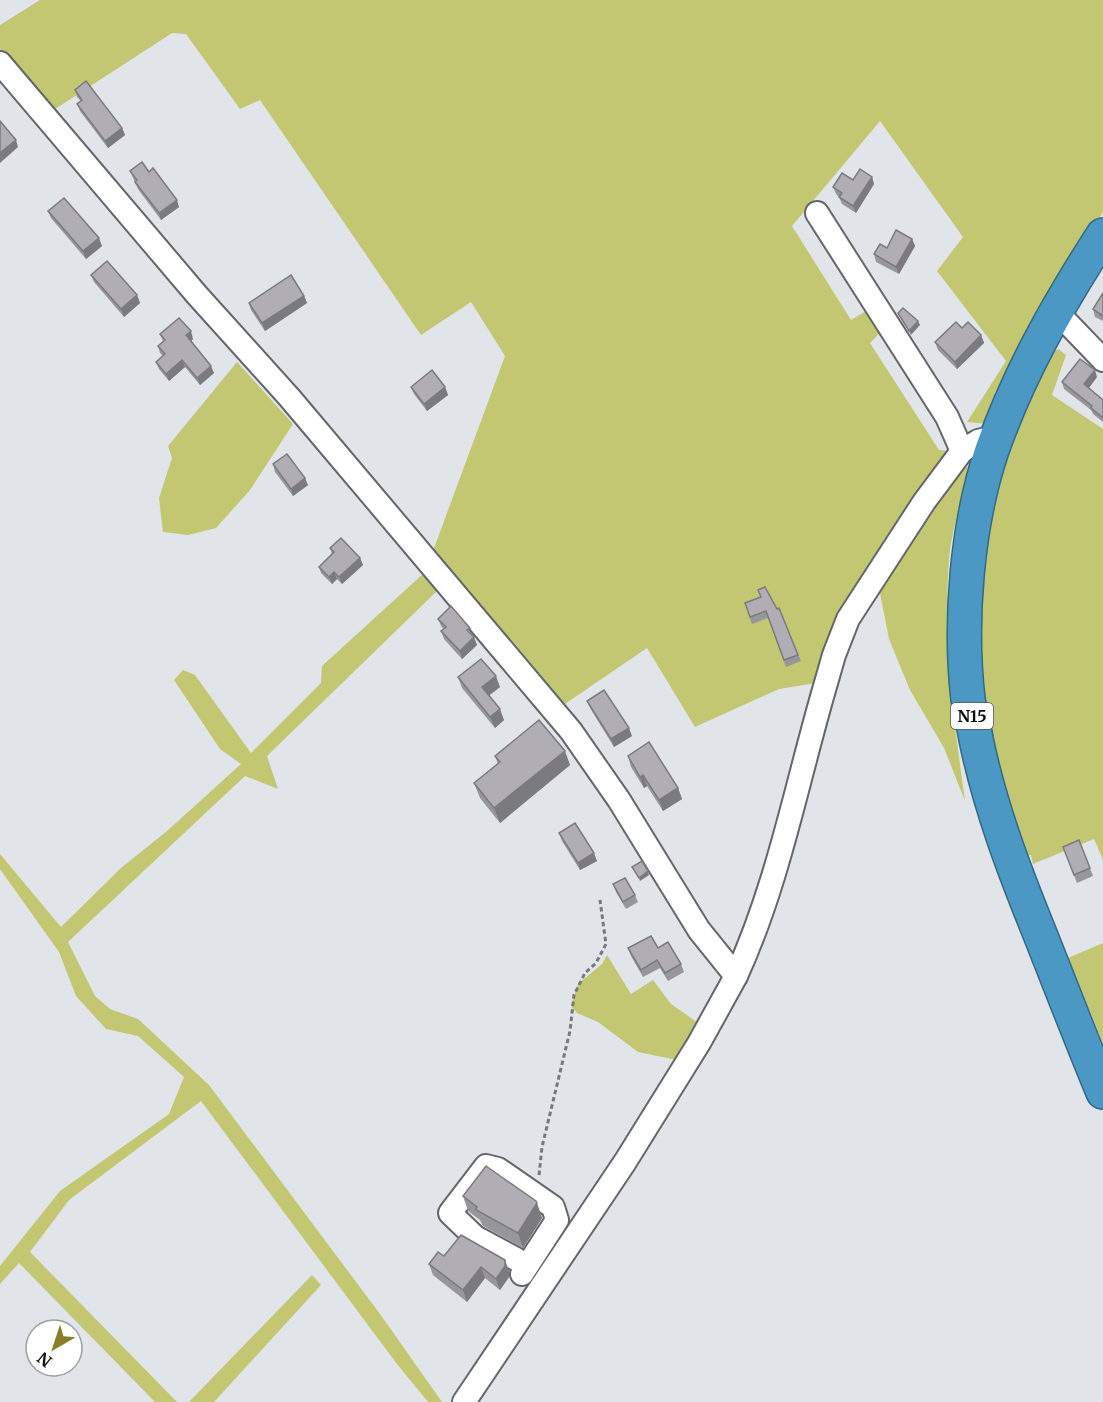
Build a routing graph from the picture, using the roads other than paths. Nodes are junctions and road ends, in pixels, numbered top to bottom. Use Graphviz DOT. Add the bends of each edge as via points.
graph roads {
  1 [pos="0,63"];
  2 [pos="817,213"];
  3 [pos="1103,234"];
  4 [pos="1056,311"];
  5 [pos="1103,360"];
  6 [pos="998,436"];
  7 [pos="962,451"];
  8 [pos="736,976"];
  9 [pos="1103,1092"];
  10 [pos="524,1263"];
  11 [pos="557,1264"];
  12 [pos="464,1402"];
  1 -- 8 [label="street" via="571,730 620,800 699,930"];
  2 -- 7 [label="street" via="947,417"];
  3 -- 4 [label="highway, N15"];
  4 -- 5 [label="street"];
  4 -- 6 [label="highway, N15"];
  6 -- 7 [label="street" via="978,441"];
  6 -- 9 [label="highway, N15" via="979,496 968,560 968,699 986,786 1006,849"];
  7 -- 8 [label="street" via="848,619 812,729 775,874"];
  8 -- 11 [label="street" via="631,1152"];
  10 -- 10 [label="street" via="556,1220 554,1207 498,1169 486,1166 450,1213 475,1237"];
  10 -- 11 [label="street"];
  11 -- 12 [label="street"];
}
